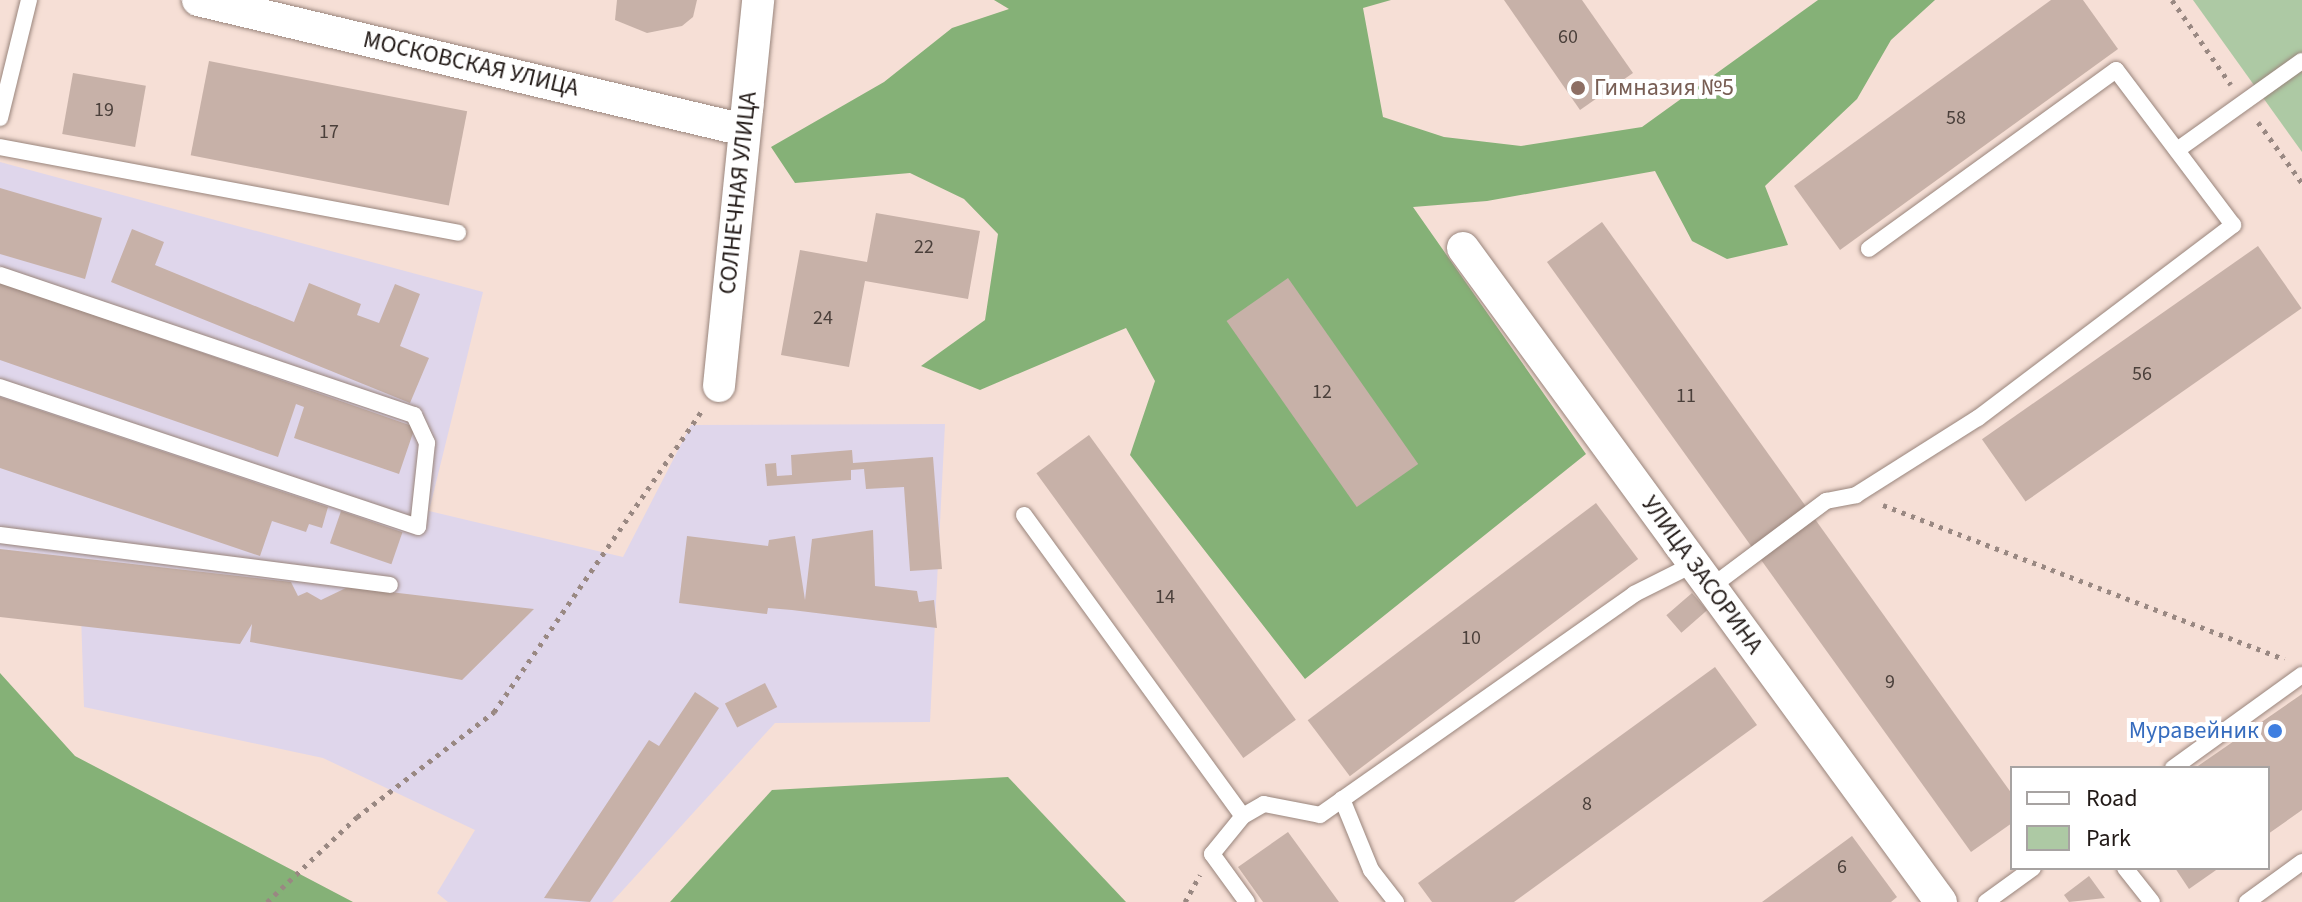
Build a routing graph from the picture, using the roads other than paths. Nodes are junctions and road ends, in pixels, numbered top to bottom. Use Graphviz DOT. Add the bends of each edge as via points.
graph roads {
  1 [pos="29,0"];
  2 [pos="198,0"];
  3 [pos="758,0"];
  4 [pos="2302,61"];
  5 [pos="0,118"];
  6 [pos="744,130"];
  7 [pos="0,147"];
  8 [pos="2177,150"];
  9 [pos="458,233"];
  10 [pos="1463,248"];
  11 [pos="1869,249"];
  12 [pos="0,275"];
  13 [pos="719,386"];
  14 [pos="0,387"];
  15 [pos="1024,515"];
  16 [pos="0,535"];
  17 [pos="1702,575"];
  18 [pos="390,585"];
  19 [pos="2302,675"];
  20 [pos="2176,766"];
  21 [pos="1342,799"];
  22 [pos="1243,816"];
  23 [pos="2302,862"];
  24 [pos="2030,870"];
  25 [pos="2127,870"];
  26 [pos="1247,902"];
  27 [pos="1396,902"];
  28 [pos="1941,902"];
  29 [pos="1986,902"];
  30 [pos="2152,902"];
  31 [pos="2247,902"];
  1 -- 5 [label="lane"];
  2 -- 6 [label="street, МОСКОВСКАЯ УЛИЦА"];
  3 -- 6 [label="street, СОЛНЕЧНАЯ УЛИЦА"];
  4 -- 8 [label="lane"];
  6 -- 13 [label="street, СОЛНЕЧНАЯ УЛИЦА"];
  7 -- 9 [label="lane"];
  8 -- 11 [label="lane" via="2116,70"];
  8 -- 17 [label="lane" via="2233,225 1978,418 1856,495 1826,501"];
  10 -- 17 [label="street, УЛИЦА ЗАСОРИНА"];
  12 -- 14 [label="lane" via="414,415 427,443 418,527"];
  15 -- 22 [label="lane"];
  16 -- 18 [label="lane"];
  17 -- 21 [label="lane" via="1634,594"];
  17 -- 28 [label="street, УЛИЦА ЗАСОРИНА"];
  19 -- 20 [label="lane"];
  21 -- 22 [label="lane" via="1320,815 1264,804"];
  21 -- 27 [label="lane" via="1371,870"];
  22 -- 26 [label="lane" via="1212,854"];
  23 -- 31 [label="lane"];
  24 -- 29 [label="lane"];
  25 -- 30 [label="lane"];
}
